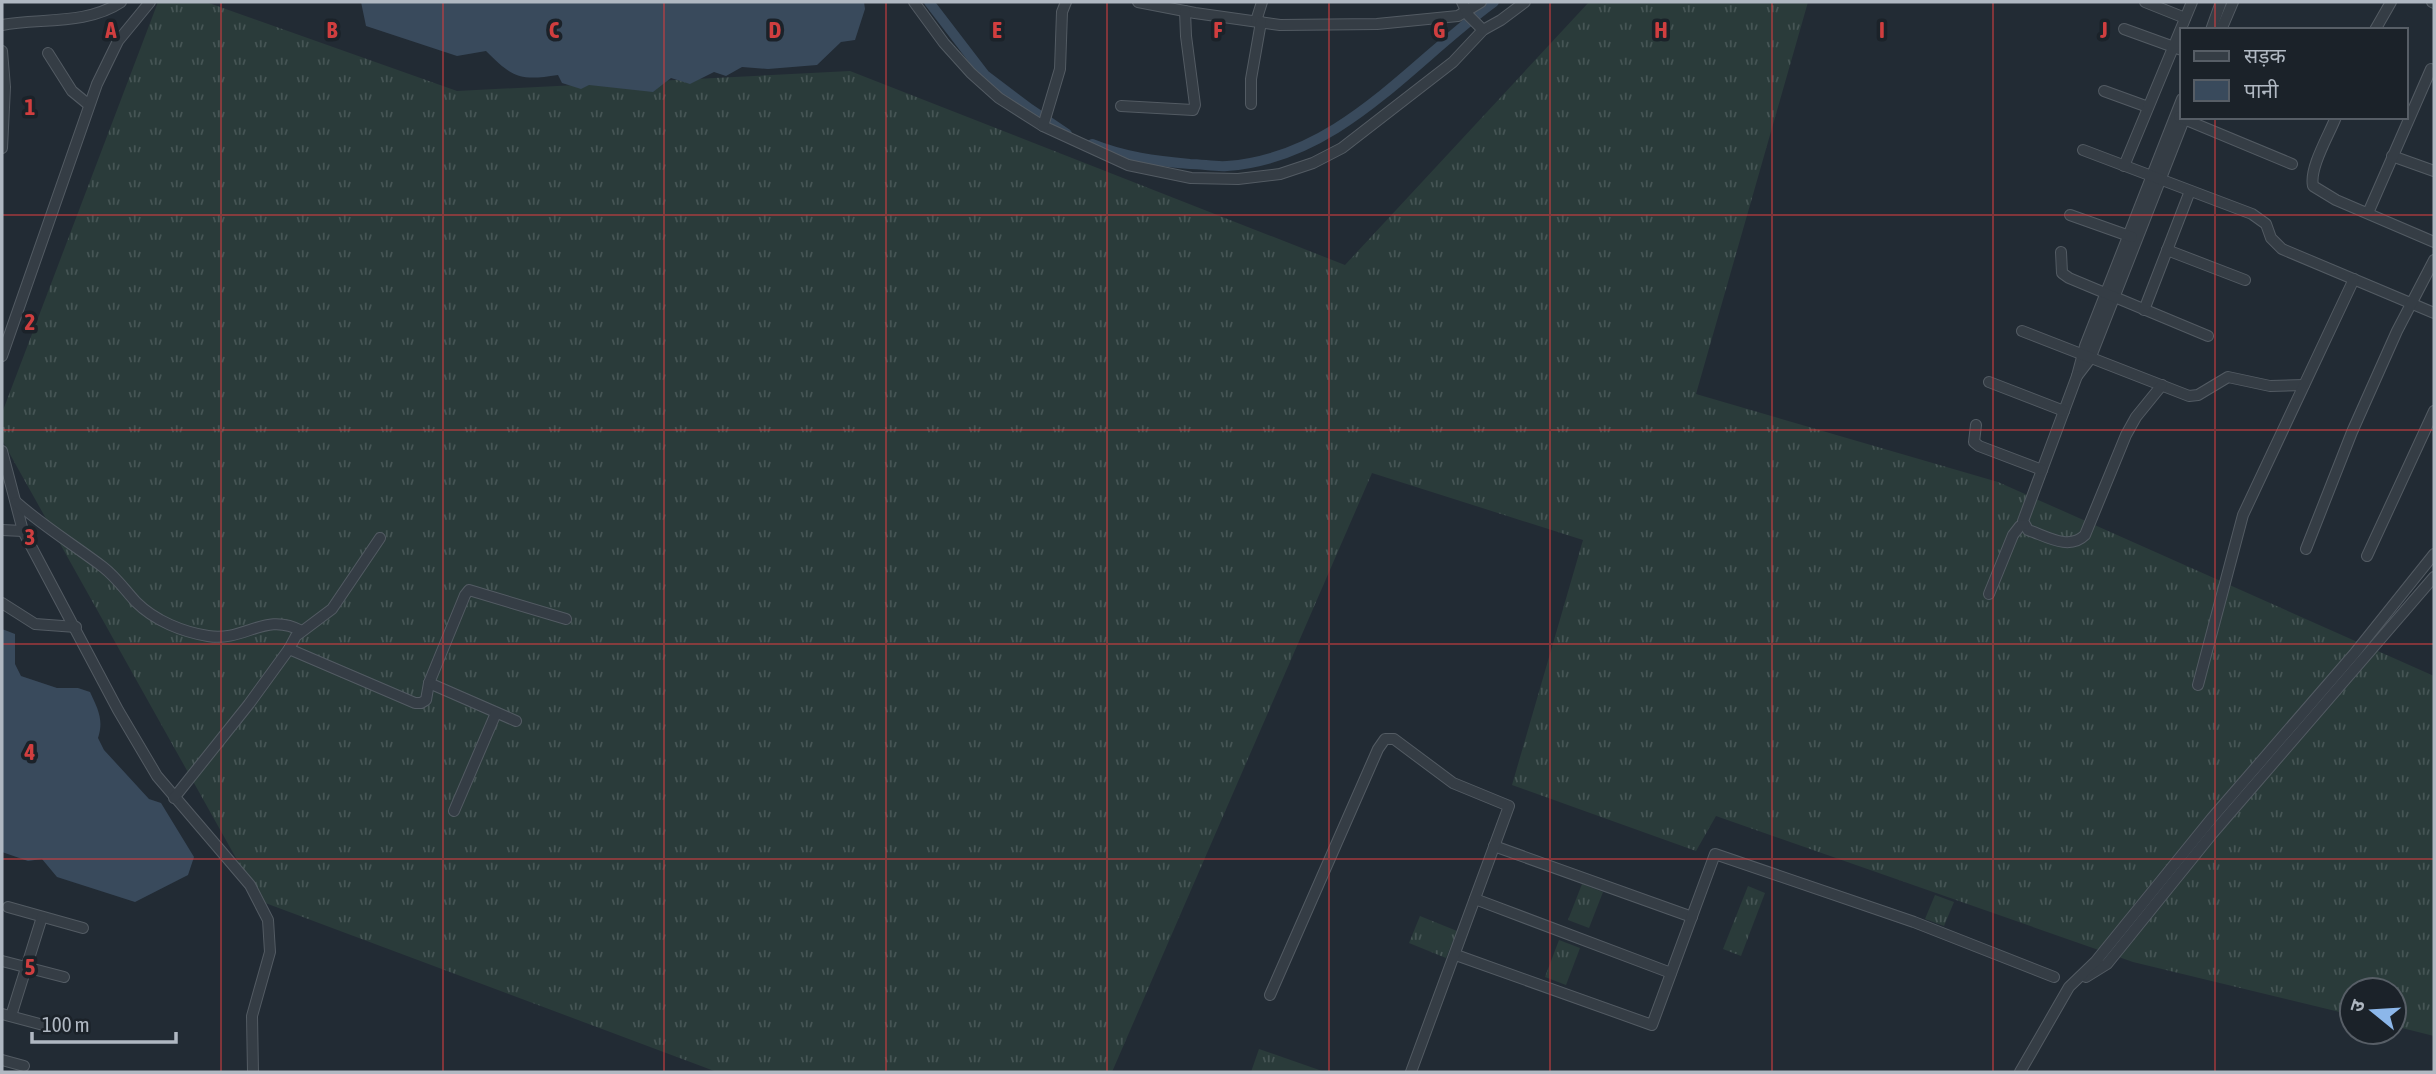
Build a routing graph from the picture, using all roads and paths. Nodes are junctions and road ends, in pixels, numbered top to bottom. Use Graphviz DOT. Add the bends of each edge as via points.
graph roads {
  1 [pos="121,2"];
  2 [pos="150,2"];
  3 [pos="914,2"];
  4 [pos="1066,2"];
  5 [pos="1139,2"];
  6 [pos="1262,2"];
  7 [pos="1481,2"];
  8 [pos="1525,2"];
  9 [pos="2145,2"];
  10 [pos="2192,2"];
  11 [pos="2221,2"];
  12 [pos="2233,2"];
  13 [pos="2391,2"];
  14 [pos="1179,7"];
  15 [pos="1468,12"];
  16 [pos="2185,18"];
  17 [pos="1259,22"];
  18 [pos="2,25"];
  19 [pos="2183,28"];
  20 [pos="2212,28"];
  21 [pos="2222,28"];
  22 [pos="2376,28"];
  23 [pos="2124,29"];
  24 [pos="1483,30"];
  25 [pos="2178,49"];
  26 [pos="2,51"];
  27 [pos="48,53"];
  28 [pos="2431,69"];
  29 [pos="3,88"];
  30 [pos="2104,91"];
  31 [pos="1251,104"];
  32 [pos="89,105"];
  33 [pos="1121,106"];
  34 [pos="2148,107"];
  35 [pos="2181,119"];
  36 [pos="2181,119"];
  37 [pos="2187,119"];
  38 [pos="2335,119"];
  39 [pos="1044,121"];
  40 [pos="2,148"];
  41 [pos="2083,150"];
  42 [pos="2392,156"];
  43 [pos="2292,164"];
  44 [pos="2124,166"];
  45 [pos="2434,172"];
  46 [pos="2150,176"];
  47 [pos="2161,180"];
  48 [pos="2190,191"];
  49 [pos="2368,213"];
  50 [pos="2070,215"];
  51 [pos="2133,237"];
  52 [pos="2434,242"];
  53 [pos="2167,250"];
  54 [pos="2061,251"];
  55 [pos="2434,260"];
  56 [pos="2354,279"];
  57 [pos="2245,280"];
  58 [pos="2110,295"];
  59 [pos="2412,303"];
  60 [pos="2144,310"];
  61 [pos="2434,313"];
  62 [pos="2022,331"];
  63 [pos="2208,336"];
  64 [pos="2,356"];
  65 [pos="2086,357"];
  66 [pos="1989,382"];
  67 [pos="2304,384"];
  68 [pos="2162,385"];
  69 [pos="2064,411"];
  70 [pos="2434,411"];
  71 [pos="1976,425"];
  72 [pos="2,451"];
  73 [pos="2042,470"];
  74 [pos="15,500"];
  75 [pos="2024,525"];
  76 [pos="2,530"];
  77 [pos="23,531"];
  78 [pos="380,538"];
  79 [pos="2306,549"];
  80 [pos="2434,554"];
  81 [pos="2367,556"];
  82 [pos="2434,577"];
  83 [pos="1989,594"];
  84 [pos="2,603"];
  85 [pos="566,619"];
  86 [pos="76,627"];
  87 [pos="302,631"];
  88 [pos="289,649"];
  89 [pos="429,683"];
  90 [pos="2198,685"];
  91 [pos="496,713"];
  92 [pos="516,721"];
  93 [pos="174,798"];
  94 [pos="454,811"];
  95 [pos="1494,846"];
  96 [pos="1475,900"];
  97 [pos="8,907"];
  98 [pos="42,917"];
  99 [pos="1692,917"];
  100 [pos="83,928"];
  101 [pos="1455,955"];
  102 [pos="2,961"];
  103 [pos="25,968"];
  104 [pos="1671,973"];
  105 [pos="64,977"];
  106 [pos="2054,977"];
  107 [pos="2069,987"];
  108 [pos="1270,995"];
  109 [pos="6,1015"];
  110 [pos="47,1026"];
  111 [pos="2,1060"];
  112 [pos="24,1066"];
  113 [pos="253,1072"];
  114 [pos="1411,1072"];
  115 [pos="2020,1072"];
  1 -- 18 [label="street" via="107,10 61,20"];
  2 -- 32 [label="street" via="118,41"];
  3 -- 39 [label="street" via="971,73 999,98"];
  4 -- 39 [label="street" via="1060,69"];
  5 -- 14 [label="street"];
  6 -- 17 [label="street"];
  7 -- 15 [label="street"];
  8 -- 24 [label="street"];
  9 -- 16 [label="street"];
  10 -- 16 [label="street"];
  11 -- 20 [label="street"];
  12 -- 21 [label="street"];
  13 -- 22 [label="street"];
  14 -- 17 [label="street"];
  14 -- 33 [label="street" via="1193,110"];
  15 -- 17 [label="street" via="1377,24"];
  15 -- 24 [label="street"];
  16 -- 19 [label="street"];
  17 -- 31 [label="street"];
  23 -- 25 [label="street"];
  24 -- 39 [label="street" via="1453,62 1342,148 1279,174 1191,178 1128,165"];
  25 -- 34 [label="street"];
  26 -- 29 [label="street"];
  27 -- 32 [label="street" via="72,91"];
  28 -- 42 [label="street"];
  29 -- 40 [label="street"];
  30 -- 34 [label="street"];
  32 -- 64 [label="street"];
  34 -- 44 [label="street"];
  35 -- 46 [label="street"];
  36 -- 47 [label="street"];
  37 -- 43 [label="street"];
  38 -- 49 [label="street" via="2315,165 2313,186"];
  41 -- 44 [label="street"];
  42 -- 45 [label="street"];
  42 -- 49 [label="street"];
  44 -- 46 [label="street"];
  46 -- 47 [label="street"];
  46 -- 51 [label="street"];
  47 -- 48 [label="street"];
  47 -- 51 [label="street"];
  48 -- 53 [label="street"];
  48 -- 56 [label="street" via="2252,214 2266,224 2282,249"];
  49 -- 52 [label="street"];
  50 -- 51 [label="street"];
  51 -- 58 [label="street"];
  53 -- 57 [label="street"];
  53 -- 60 [label="street"];
  54 -- 58 [label="street" via="2062,273"];
  55 -- 59 [label="street"];
  56 -- 59 [label="street"];
  56 -- 67 [label="street"];
  58 -- 60 [label="street"];
  58 -- 65 [label="street"];
  59 -- 61 [label="street"];
  59 -- 79 [label="street" via="2352,432"];
  60 -- 63 [label="street"];
  62 -- 65 [label="street"];
  65 -- 68 [label="street"];
  65 -- 69 [label="street"];
  66 -- 69 [label="street"];
  67 -- 68 [label="street" via="2270,386 2228,376 2189,396"];
  67 -- 90 [label="street" via="2243,515"];
  68 -- 75 [label="street" via="2126,435 2085,535 2069,543"];
  69 -- 73 [label="street"];
  70 -- 81 [label="street"];
  71 -- 73 [label="street" via="1974,442 1979,446"];
  72 -- 74 [label="street"];
  73 -- 75 [label="street"];
  74 -- 77 [label="street"];
  74 -- 87 [label="street" via="104,568 148,613 167,623 212,637 233,636 274,623"];
  75 -- 83 [label="street" via="2013,535"];
  76 -- 77 [label="street"];
  77 -- 86 [label="street"];
  78 -- 87 [label="street" via="332,609"];
  80 -- 107 [label="street" via="2096,961"];
  82 -- 107 [label="street" via="2212,834 2107,964"];
  84 -- 86 [label="street" via="35,624"];
  85 -- 89 [label="street" via="469,590"];
  86 -- 93 [label="street" via="118,710"];
  87 -- 88 [label="street"];
  88 -- 89 [label="street" via="415,703 426,700"];
  88 -- 93 [label="street"];
  89 -- 91 [label="street"];
  91 -- 92 [label="street"];
  91 -- 94 [label="street"];
  93 -- 113 [label="street" via="250,885 268,920 270,952 251,1016"];
  95 -- 96 [label="street"];
  95 -- 99 [label="street"];
  95 -- 108 [label="street" via="1509,806 1453,783 1402,743 1385,739"];
  96 -- 101 [label="street"];
  96 -- 104 [label="street"];
  97 -- 98 [label="street"];
  98 -- 100 [label="street"];
  98 -- 103 [label="street"];
  99 -- 104 [label="street"];
  99 -- 106 [label="street" via="1715,854 1914,922"];
  101 -- 104 [label="street" via="1652,1025"];
  101 -- 114 [label="street"];
  102 -- 103 [label="street"];
  103 -- 105 [label="street"];
  103 -- 109 [label="street"];
  107 -- 115 [label="street"];
  109 -- 110 [label="street"];
  111 -- 112 [label="street"];
}
